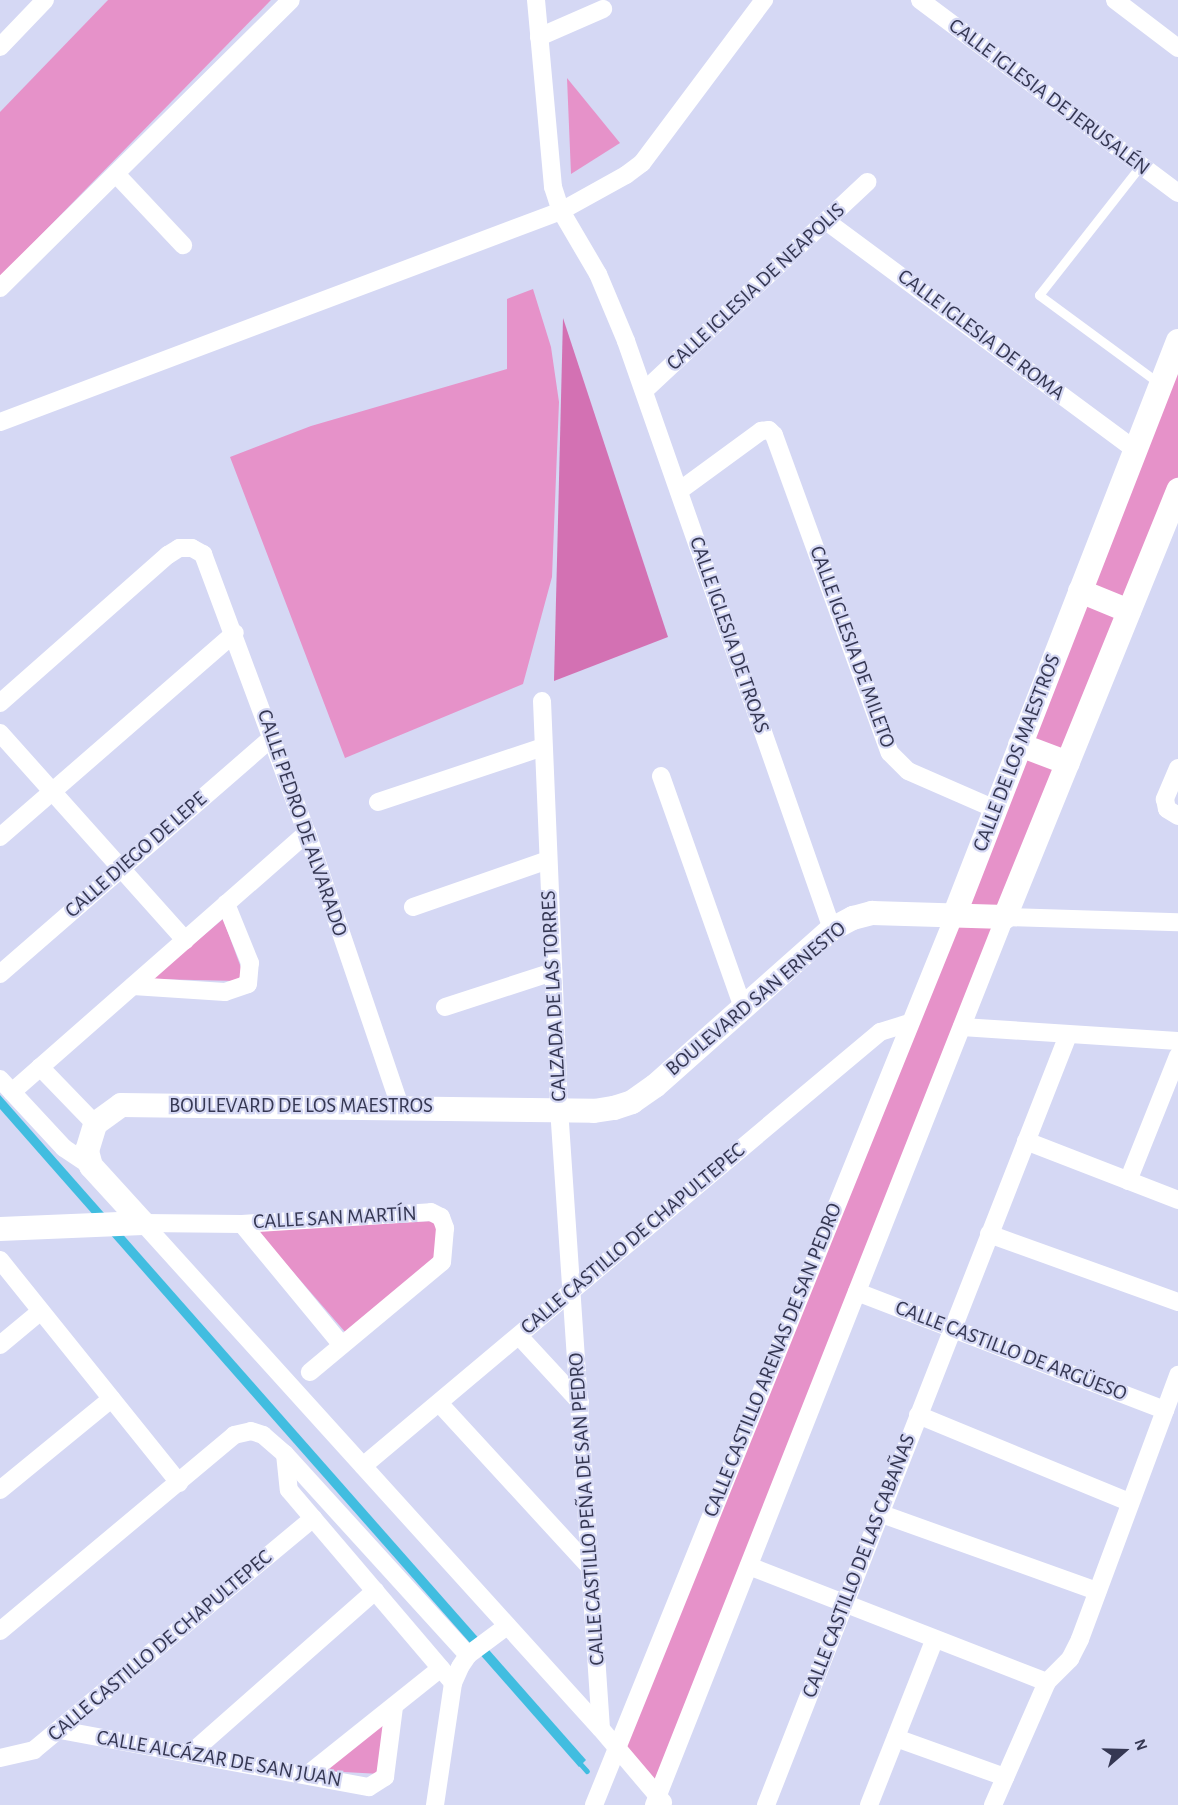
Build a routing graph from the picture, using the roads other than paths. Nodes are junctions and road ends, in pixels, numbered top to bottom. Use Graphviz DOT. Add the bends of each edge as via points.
graph roads {
  1 [pos="45,0"];
  2 [pos="291,0"];
  3 [pos="536,0"];
  4 [pos="764,0"];
  5 [pos="920,0"];
  6 [pos="1115,0"];
  7 [pos="603,9"];
  8 [pos="539,37"];
  9 [pos="0,47"];
  10 [pos="1178,48"];
  11 [pos="1141,165"];
  12 [pos="116,174"];
  13 [pos="867,182"];
  14 [pos="1178,193"];
  15 [pos="561,212"];
  16 [pos="826,221"];
  17 [pos="183,245"];
  18 [pos="0,288"];
  19 [pos="1178,341"];
  20 [pos="1161,385"];
  21 [pos="644,391"];
  22 [pos="0,422"];
  23 [pos="1135,450"];
  24 [pos="1178,490"];
  25 [pos="678,491"];
  26 [pos="1080,591"];
  27 [pos="1129,611"];
  28 [pos="235,633"];
  29 [pos="542,701"];
  30 [pos="0,703"];
  31 [pos="0,733"];
  32 [pos="273,737"];
  33 [pos="1020,745"];
  34 [pos="543,747"];
  35 [pos="1068,763"];
  36 [pos="1178,768"];
  37 [pos="661,776"];
  38 [pos="52,791"];
  39 [pos="378,802"];
  40 [pos="995,809"];
  41 [pos="1172,812"];
  42 [pos="307,833"];
  43 [pos="0,837"];
  44 [pos="548,860"];
  45 [pos="120,867"];
  46 [pos="226,904"];
  47 [pos="413,907"];
  48 [pos="954,916"];
  49 [pos="1005,918"];
  50 [pos="1178,922"];
  51 [pos="832,928"];
  52 [pos="185,940"];
  53 [pos="553,972"];
  54 [pos="0,974"];
  55 [pos="133,986"];
  56 [pos="445,1007"];
  57 [pos="743,1008"];
  58 [pos="909,1023"];
  59 [pos="962,1027"];
  60 [pos="1068,1035"];
  61 [pos="1178,1041"];
  62 [pos="1178,1056"];
  63 [pos="40,1067"];
  64 [pos="6,1086"];
  65 [pos="400,1106"];
  66 [pos="559,1108"];
  67 [pos="95,1124"];
  68 [pos="1026,1142"];
  69 [pos="91,1166"];
  70 [pos="1128,1181"];
  71 [pos="1178,1200"];
  72 [pos="133,1224"];
  73 [pos="242,1224"];
  74 [pos="0,1229"];
  75 [pos="989,1234"];
  76 [pos="0,1260"];
  77 [pos="573,1290"];
  78 [pos="857,1292"];
  79 [pos="1178,1302"];
  80 [pos="41,1311"];
  81 [pos="952,1327"];
  82 [pos="519,1336"];
  83 [pos="341,1344"];
  84 [pos="0,1345"];
  85 [pos="310,1372"];
  86 [pos="1178,1375"];
  87 [pos="111,1399"];
  88 [pos="580,1402"];
  89 [pos="439,1403"];
  90 [pos="1165,1410"];
  91 [pos="918,1415"];
  92 [pos="285,1454"];
  93 [pos="363,1467"];
  94 [pos="178,1483"];
  95 [pos="0,1490"];
  96 [pos="1129,1502"];
  97 [pos="879,1513"];
  98 [pos="313,1518"];
  99 [pos="749,1566"];
  100 [pos="590,1567"];
  101 [pos="375,1591"];
  102 [pos="1097,1591"];
  103 [pos="845,1604"];
  104 [pos="507,1626"];
  105 [pos="0,1631"];
  106 [pos="934,1641"];
  107 [pos="477,1649"];
  108 [pos="441,1668"];
  109 [pos="1047,1682"];
  110 [pos="453,1683"];
  111 [pos="394,1707"];
  112 [pos="601,1729"];
  113 [pos="60,1730"];
  114 [pos="896,1738"];
  115 [pos="617,1750"];
  116 [pos="190,1754"];
  117 [pos="0,1758"];
  118 [pos="307,1775"];
  119 [pos="1005,1777"];
  120 [pos="659,1802"];
  121 [pos="435,1805"];
  122 [pos="594,1805"];
  123 [pos="765,1805"];
  124 [pos="869,1805"];
  125 [pos="993,1805"];
  1 -- 9 [label="street"];
  2 -- 12 [label="street"];
  3 -- 8 [label="street, CALLE IGLESIA DE TROAS"];
  4 -- 15 [label="street" via="642,163"];
  5 -- 11 [label="street, CALLE IGLESIA DE JERUSALÉN"];
  6 -- 10 [label="street"];
  7 -- 8 [label="street"];
  8 -- 15 [label="street, CALLE IGLESIA DE TROAS" via="553,187"];
  11 -- 14 [label="street, CALLE IGLESIA DE JERUSALÉN"];
  11 -- 20 [label="lane" via="1039,295"];
  12 -- 17 [label="street"];
  12 -- 18 [label="street"];
  13 -- 16 [label="street, CALLE IGLESIA DE NEAPOLIS"];
  15 -- 21 [label="street, CALLE IGLESIA DE TROAS" via="598,274"];
  15 -- 22 [label="street"];
  16 -- 21 [label="street, CALLE IGLESIA DE NEAPOLIS"];
  16 -- 23 [label="street, CALLE IGLESIA DE ROMA"];
  19 -- 20 [label="main road, CALLE DE LOS MAESTROS"];
  20 -- 23 [label="main road, CALLE DE LOS MAESTROS"];
  21 -- 25 [label="street, CALLE IGLESIA DE TROAS"];
  23 -- 26 [label="main road, CALLE DE LOS MAESTROS"];
  24 -- 27 [label="main road"];
  25 -- 40 [label="street, CALLE IGLESIA DE MILETO" via="761,431 769,430 774,435 890,753 908,771"];
  25 -- 51 [label="street, CALLE IGLESIA DE TROAS"];
  26 -- 27 [label="main road"];
  26 -- 33 [label="main road, CALLE DE LOS MAESTROS"];
  27 -- 35 [label="main road"];
  28 -- 30 [label="street, CALLE PEDRO DE ALVARADO" via="203,554 192,548 179,548"];
  28 -- 32 [label="street, CALLE PEDRO DE ALVARADO"];
  28 -- 38 [label="street"];
  29 -- 34 [label="street, CALZADA DE LAS TORRES"];
  31 -- 38 [label="street"];
  32 -- 42 [label="street, CALLE PEDRO DE ALVARADO"];
  32 -- 45 [label="street, CALLE DIEGO DE LEPE"];
  33 -- 35 [label="main road"];
  33 -- 40 [label="main road, CALLE DE LOS MAESTROS"];
  34 -- 39 [label="street"];
  34 -- 44 [label="street, CALZADA DE LAS TORRES"];
  35 -- 49 [label="main road"];
  36 -- 41 [label="street" via="1165,799"];
  37 -- 57 [label="street"];
  38 -- 43 [label="street"];
  38 -- 45 [label="street"];
  40 -- 48 [label="main road, CALLE DE LOS MAESTROS"];
  42 -- 46 [label="street"];
  42 -- 65 [label="street, CALLE PEDRO DE ALVARADO"];
  44 -- 47 [label="street"];
  44 -- 53 [label="street, CALZADA DE LAS TORRES"];
  45 -- 52 [label="street"];
  45 -- 54 [label="street, CALLE DIEGO DE LEPE"];
  46 -- 52 [label="street"];
  46 -- 55 [label="street" via="250,963 248,984 225,992"];
  48 -- 49 [label="main road, BOULEVARD SAN ERNESTO"];
  48 -- 51 [label="main road, BOULEVARD SAN ERNESTO" via="872,913"];
  48 -- 58 [label="street, CALLE CASTILLO ARENAS DE SAN PEDRO"];
  49 -- 50 [label="street, BOULEVARD SAN ERNESTO"];
  49 -- 59 [label="street"];
  51 -- 57 [label="main road, BOULEVARD SAN ERNESTO"];
  52 -- 55 [label="street"];
  53 -- 56 [label="street"];
  53 -- 66 [label="street, CALZADA DE LAS TORRES"];
  55 -- 63 [label="street"];
  57 -- 66 [label="main road, BOULEVARD SAN ERNESTO" via="632,1102 594,1111"];
  58 -- 77 [label="street, CALLE CASTILLO DE CHAPULTEPEC" via="880,1032"];
  58 -- 115 [label="street, CALLE CASTILLO ARENAS DE SAN PEDRO"];
  59 -- 60 [label="street"];
  59 -- 78 [label="street"];
  60 -- 61 [label="street"];
  60 -- 68 [label="street, CALLE CASTILLO DE LAS CABAÑAS"];
  62 -- 70 [label="street"];
  63 -- 64 [label="street"];
  63 -- 67 [label="street"];
  64 -- 69 [label="street" via="64,1148"];
  65 -- 66 [label="main road, BOULEVARD DE LOS MAESTROS"];
  65 -- 67 [label="main road, BOULEVARD DE LOS MAESTROS" via="121,1105"];
  66 -- 77 [label="street, CALZADA DE LAS TORRES"];
  67 -- 69 [label="main road" via="87,1151"];
  68 -- 70 [label="street"];
  68 -- 75 [label="street, CALLE CASTILLO DE LAS CABAÑAS"];
  69 -- 72 [label="main road"];
  70 -- 71 [label="street"];
  72 -- 73 [label="street"];
  72 -- 74 [label="main road"];
  72 -- 93 [label="street"];
  73 -- 83 [label="street, CALLE SAN MARTÍN"];
  73 -- 83 [label="street, CALLE SAN MARTÍN" via="431,1212 441,1217 445,1228 441,1262"];
  75 -- 79 [label="street"];
  75 -- 81 [label="street, CALLE CASTILLO DE LAS CABAÑAS"];
  76 -- 80 [label="street"];
  77 -- 82 [label="street, CALLE CASTILLO DE CHAPULTEPEC"];
  77 -- 88 [label="street, CALLE CASTILLO PEÑA DE SAN PEDRO"];
  78 -- 81 [label="street, CALLE CASTILLO DE ARGÜESO"];
  78 -- 99 [label="street"];
  80 -- 84 [label="street"];
  80 -- 87 [label="street"];
  81 -- 90 [label="street, CALLE CASTILLO DE ARGÜESO"];
  81 -- 91 [label="street, CALLE CASTILLO DE LAS CABAÑAS"];
  82 -- 88 [label="street"];
  82 -- 89 [label="street, CALLE CASTILLO DE CHAPULTEPEC"];
  83 -- 85 [label="street"];
  86 -- 90 [label="street"];
  87 -- 94 [label="street"];
  87 -- 95 [label="street"];
  88 -- 100 [label="street, CALLE CASTILLO PEÑA DE SAN PEDRO"];
  89 -- 93 [label="street, CALLE CASTILLO DE CHAPULTEPEC"];
  89 -- 100 [label="street"];
  90 -- 96 [label="street"];
  91 -- 96 [label="street"];
  91 -- 97 [label="street, CALLE CASTILLO DE LAS CABAÑAS"];
  92 -- 94 [label="street" via="263,1435 251,1431 234,1435"];
  92 -- 98 [label="street" via="289,1490"];
  92 -- 107 [label="street"];
  93 -- 104 [label="street"];
  94 -- 105 [label="street"];
  96 -- 102 [label="street"];
  97 -- 102 [label="street"];
  97 -- 103 [label="street, CALLE CASTILLO DE LAS CABAÑAS"];
  98 -- 101 [label="street"];
  98 -- 113 [label="street, CALLE CASTILLO DE CHAPULTEPEC"];
  99 -- 103 [label="street"];
  99 -- 120 [label="street"];
  100 -- 112 [label="street, CALLE CASTILLO PEÑA DE SAN PEDRO"];
  101 -- 108 [label="street"];
  101 -- 116 [label="street"];
  102 -- 109 [label="street" via="1070,1659"];
  103 -- 106 [label="street"];
  103 -- 123 [label="street, CALLE CASTILLO DE LAS CABAÑAS"];
  104 -- 107 [label="street"];
  104 -- 112 [label="street"];
  106 -- 109 [label="street"];
  106 -- 114 [label="street"];
  107 -- 110 [label="street"];
  108 -- 110 [label="street"];
  108 -- 111 [label="street"];
  109 -- 119 [label="street"];
  110 -- 121 [label="street"];
  111 -- 118 [label="street"];
  111 -- 118 [label="street, CALLE ALCÁZAR DE SAN JUAN" via="385,1777 379,1783 369,1786"];
  112 -- 115 [label="street"];
  113 -- 116 [label="street, CALLE ALCÁZAR DE SAN JUAN"];
  113 -- 117 [label="street, CALLE CASTILLO DE CHAPULTEPEC" via="34,1750"];
  114 -- 119 [label="street"];
  114 -- 124 [label="street"];
  115 -- 120 [label="street"];
  115 -- 122 [label="street, CALLE CASTILLO ARENAS DE SAN PEDRO"];
  116 -- 118 [label="street, CALLE ALCÁZAR DE SAN JUAN"];
  119 -- 125 [label="street"];
}
